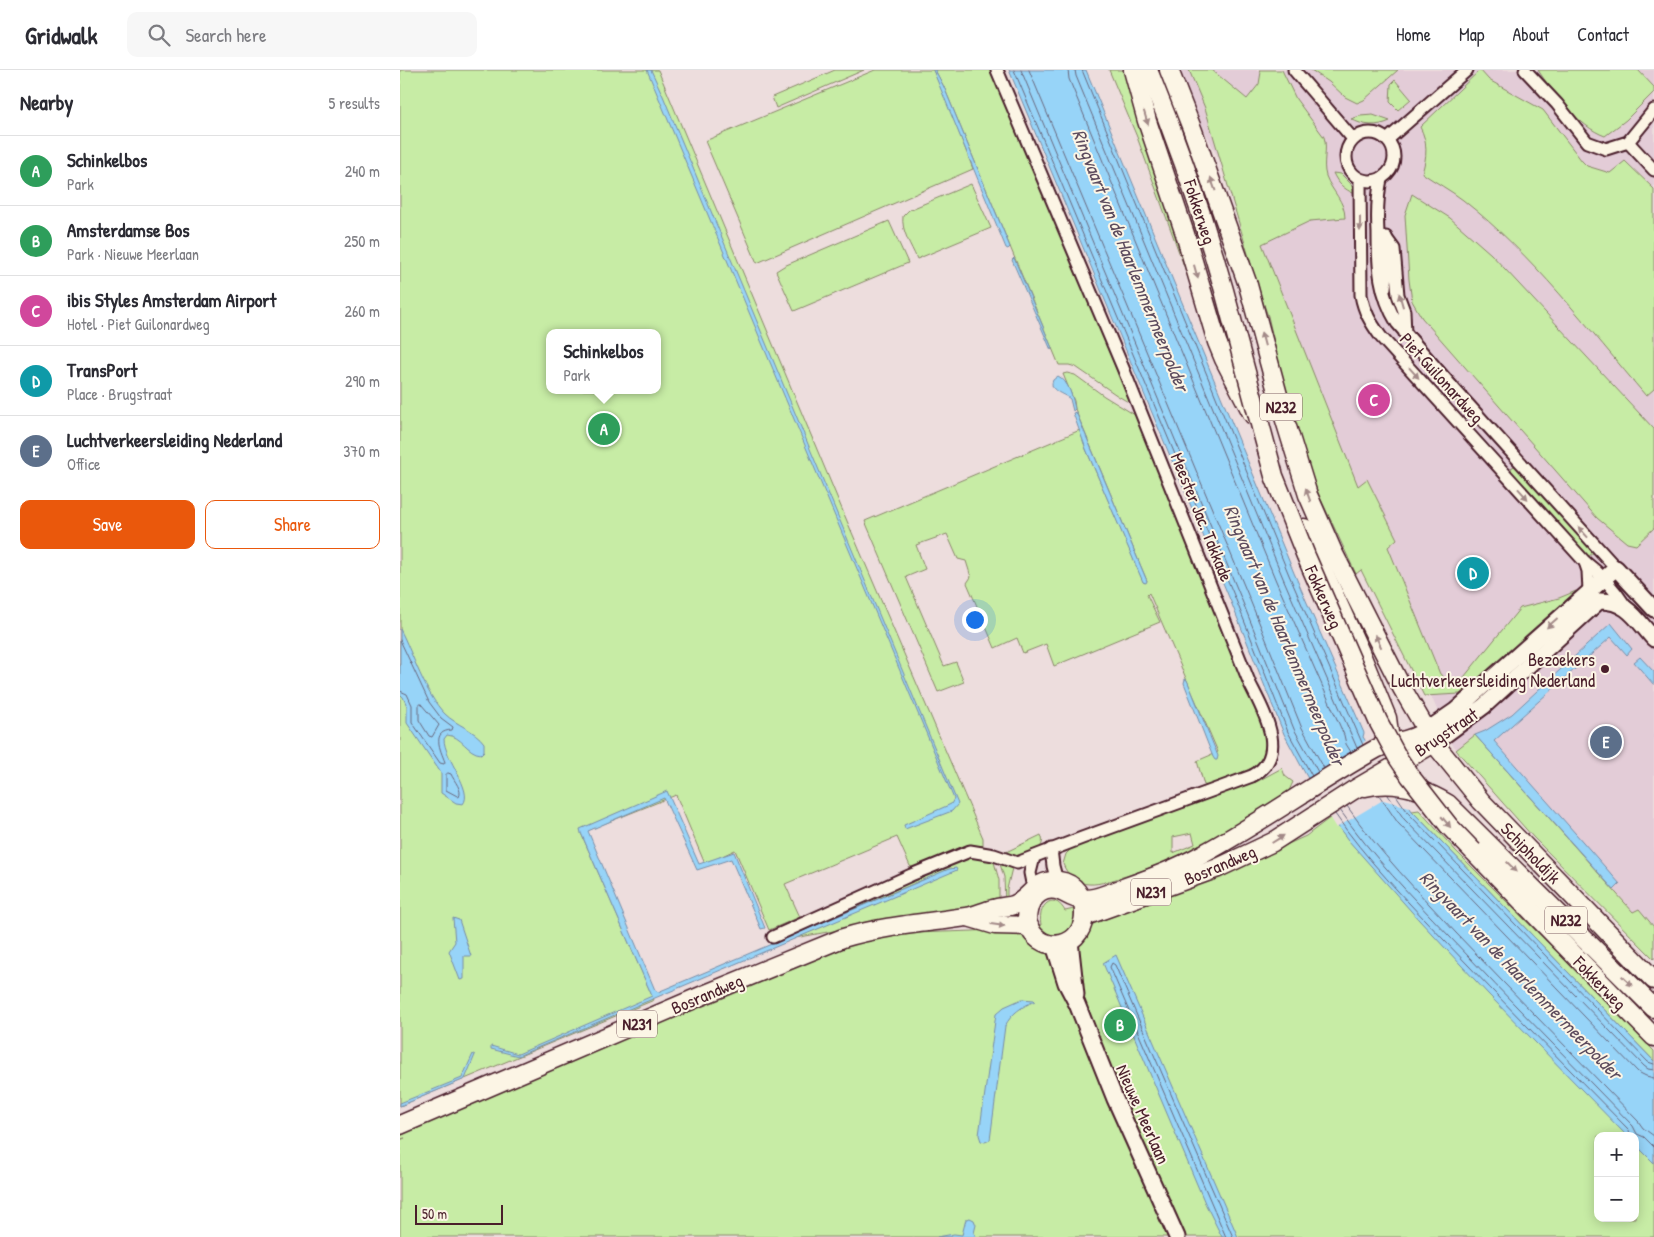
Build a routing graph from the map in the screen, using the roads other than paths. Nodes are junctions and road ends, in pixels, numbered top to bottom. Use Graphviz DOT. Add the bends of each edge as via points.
graph roads {
  1 [pos="997,70"];
  2 [pos="1133,70"];
  3 [pos="1148,70"];
  4 [pos="1169,70"];
  5 [pos="1294,70"];
  6 [pos="1467,70"];
  7 [pos="1525,70"];
  8 [pos="1654,110"];
  9 [pos="1353,139"];
  10 [pos="1388,140"];
  11 [pos="1628,142"];
  12 [pos="1654,170"];
  13 [pos="1381,179"];
  14 [pos="1360,180"];
  15 [pos="1378,226"];
  16 [pos="1386,238"];
  17 [pos="1384,295"];
  18 [pos="1406,334"];
  19 [pos="1585,562"];
  20 [pos="1620,572"];
  21 [pos="1607,584"];
  22 [pos="1594,596"];
  23 [pos="1626,607"];
  24 [pos="1654,610"];
  25 [pos="1654,639"];
  26 [pos="1386,718"];
  27 [pos="1424,737"];
  28 [pos="1380,747"];
  29 [pos="1308,790"];
  30 [pos="1352,791"];
  31 [pos="1321,811"];
  32 [pos="1052,849"];
  33 [pos="1034,857"];
  34 [pos="1057,881"];
  35 [pos="1031,894"];
  36 [pos="1081,902"];
  37 [pos="968,917"];
  38 [pos="1029,926"];
  39 [pos="773,937"];
  40 [pos="1062,943"];
  41 [pos="1654,980"];
  42 [pos="1654,1008"];
  43 [pos="1654,1037"];
  44 [pos="400,1125"];
  45 [pos="1176,1237"];
  1 -- 32 [label="street, Meester Jac. Takkade" via="1272,740 1270,758 1265,767 1252,776"];
  2 -- 26 [label="main road, N232, one-way" via="1217,342 1279,470"];
  3 -- 43 [label="main road, Fokkerweg / N232, one-way, bridge" via="1195,197 1223,286 1274,476 1378,720 1398,758 1449,826"];
  27 -- 4 [label="main road, Fokkerweg / N232, one-way" via="1308,495 1248,285"];
  5 -- 9 [label="street"];
  6 -- 10 [label="street"];
  7 -- 11 [label="street" via="1587,142 1606,149"];
  8 -- 11 [label="street"];
  9 -- 10 [label="street" via="1370,132"];
  9 -- 14 [label="street" via="1347,146 1346,164"];
  10 -- 13 [label="street" via="1394,157 1393,166"];
  11 -- 12 [label="street"];
  13 -- 14 [label="street"];
  13 -- 15 [label="street, Piet Guilonardweg" via="1377,199"];
  14 -- 19 [label="street, Piet Guilonardweg, one-way" via="1361,294 1367,316 1381,337"];
  15 -- 16 [label="street, Piet Guilonardweg"];
  15 -- 17 [label="street, Piet Guilonardweg" via="1378,267"];
  16 -- 17 [label="street"];
  18 -- 16 [label="street, Piet Guilonardweg, one-way" via="1394,249"];
  17 -- 18 [label="street, Piet Guilonardweg" via="1390,311"];
  20 -- 18 [label="street, Piet Guilonardweg, one-way"];
  19 -- 21 [label="street, Piet Guilonardweg"];
  19 -- 22 [label="street"];
  20 -- 21 [label="street, Brugstraat"];
  20 -- 24 [label="street"];
  21 -- 22 [label="street, Brugstraat"];
  21 -- 23 [label="street, Piet Guilonardweg"];
  22 -- 23 [label="street"];
  22 -- 27 [label="street, Brugstraat"];
  23 -- 25 [label="street"];
  26 -- 27 [label="main road, N232" via="1398,730"];
  26 -- 28 [label="main road, N232" via="1389,734"];
  27 -- 28 [label="main road, Brugstraat / N231"];
  27 -- 30 [label="main road, Brugstraat / N231" via="1389,768"];
  27 -- 41 [label="main road, Schipholdijk / N232" via="1481,801"];
  28 -- 29 [label="main road, Brugstraat / N231"];
  29 -- 36 [label="main road, Bosrandweg / N231" via="1200,856"];
  30 -- 31 [label="main road, Brugstraat / N231"];
  30 -- 42 [label="main road, N232, one-way" via="1376,784 1399,785 1430,794 1448,804"];
  36 -- 31 [label="main road, Bosrandweg / N231, one-way" via="1218,868 1273,842"];
  32 -- 33 [label="street, Meester Jac. Takkade"];
  32 -- 34 [label="street"];
  33 -- 35 [label="street" via="1030,873"];
  33 -- 39 [label="street" via="1017,863 970,851 911,874"];
  34 -- 35 [label="main road, N231" via="1043,883"];
  34 -- 36 [label="main road" via="1068,884"];
  35 -- 36 [label="main road, N231" via="1056,890"];
  35 -- 37 [label="main road, Bosrandweg / N231" via="1013,906 993,908"];
  35 -- 38 [label="main road" via="1027,916"];
  36 -- 40 [label="main road" via="1080,930"];
  37 -- 38 [label="main road, Bosrandweg / N231, one-way" via="995,925"];
  37 -- 44 [label="main road, Bosrandweg / N231" via="844,938"];
  38 -- 40 [label="main road" via="1045,943"];
  40 -- 45 [label="street, Nieuwe Meerlaan" via="1066,983"];
}
